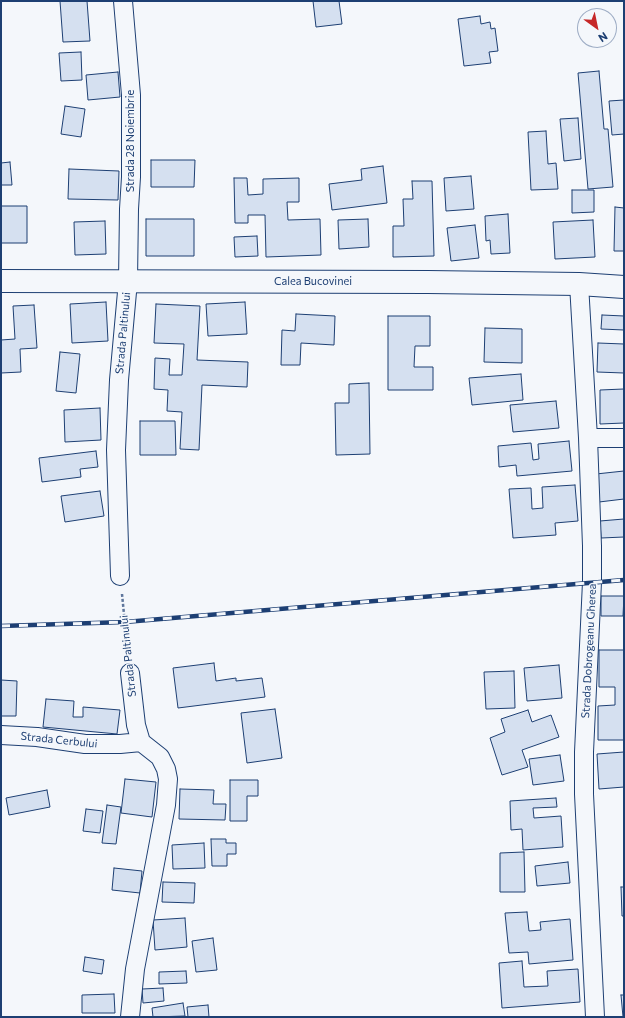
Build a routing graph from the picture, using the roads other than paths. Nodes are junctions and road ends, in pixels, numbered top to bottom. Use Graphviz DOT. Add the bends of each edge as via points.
graph roads {
  1 [pos="123,1"];
  2 [pos="1,281"];
  3 [pos="128,281"];
  4 [pos="580,284"];
  5 [pos="624,287"];
  6 [pos="588,438"];
  7 [pos="624,438"];
  8 [pos="120,576"];
  9 [pos="130,673"];
  10 [pos="1,735"];
  11 [pos="141,742"];
  12 [pos="130,1017"];
  13 [pos="595,1017"];
  1 -- 3 [label="street, Strada 28 Noiembrie" via="131,95"];
  2 -- 3 [label="highway, Calea Bucovinei"];
  3 -- 4 [label="highway, Calea Bucovinei"];
  3 -- 8 [label="street, Strada Paltinului" via="119,380 117,442"];
  4 -- 5 [label="highway, Calea Bucovinei"];
  4 -- 6 [label="street, Strada Dobrogeanu Gherea"];
  6 -- 7 [label="street"];
  6 -- 13 [label="street, Strada Dobrogeanu Gherea" via="592,582 584,794"];
  9 -- 11 [label="street, Strada Paltinului" via="136,725"];
  10 -- 11 [label="street, Strada Cerbului" via="85,744"];
  11 -- 12 [label="street" via="160,757 168,779 166,805 135,969"];
}
